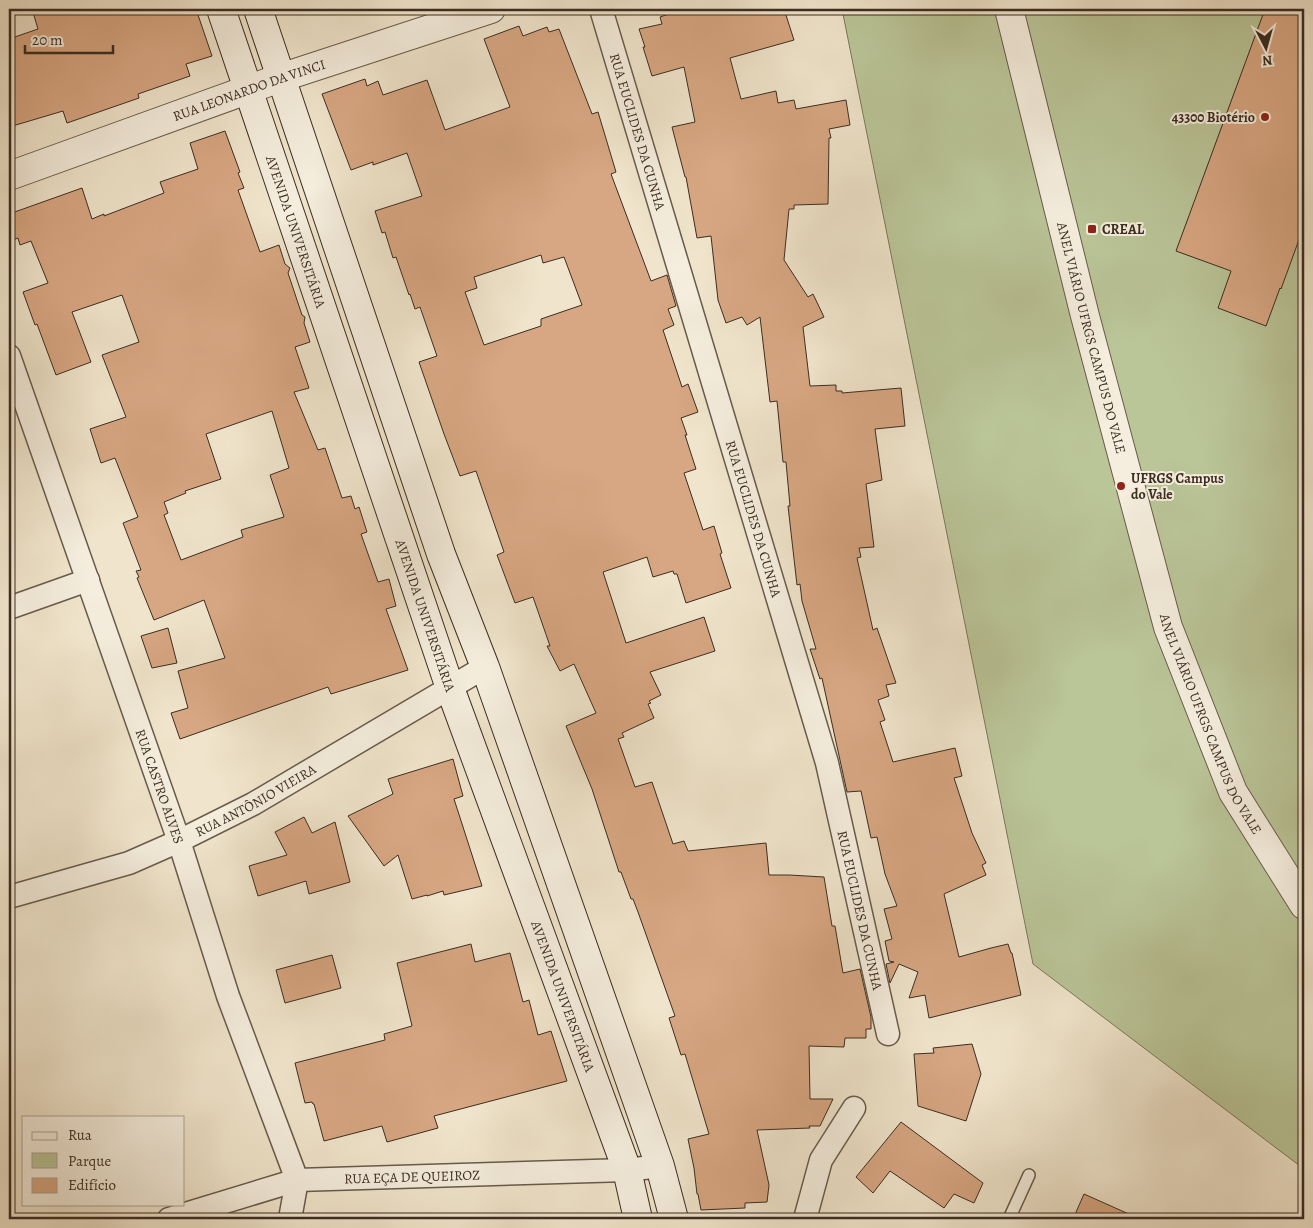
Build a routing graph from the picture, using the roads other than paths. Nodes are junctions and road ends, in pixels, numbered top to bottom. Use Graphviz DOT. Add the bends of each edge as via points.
graph roads {
  1 [pos="221,9"];
  2 [pos="258,9"];
  3 [pos="491,9"];
  4 [pos="602,9"];
  5 [pos="1008,9"];
  6 [pos="280,78"];
  7 [pos="248,90"];
  8 [pos="9,176"];
  9 [pos="9,356"];
  10 [pos="88,580"];
  11 [pos="9,608"];
  12 [pos="485,667"];
  13 [pos="450,688"];
  14 [pos="179,841"];
  15 [pos="9,897"];
  16 [pos="1304,905"];
  17 [pos="888,1034"];
  18 [pos="854,1108"];
  19 [pos="660,1166"];
  20 [pos="627,1170"];
  21 [pos="1028,1175"];
  22 [pos="297,1180"];
  23 [pos="168,1219"];
  24 [pos="290,1219"];
  25 [pos="638,1219"];
  26 [pos="674,1219"];
  27 [pos="804,1219"];
  28 [pos="1009,1219"];
  1 -- 7 [label="main road, AVENIDA UNIVERSITÁRIA"];
  2 -- 6 [label="main road"];
  3 -- 6 [label="main road, RUA LEONARDO DA VINCI"];
  4 -- 17 [label="street, RUA EUCLIDES DA CUNHA" via="827,763"];
  5 -- 16 [label="main road, ANEL VIÁRIO UFRGS CAMPUS DO VALE" via="1085,316 1168,626 1232,792"];
  6 -- 7 [label="main road, RUA LEONARDO DA VINCI"];
  6 -- 12 [label="main road" via="440,554"];
  7 -- 8 [label="main road, RUA LEONARDO DA VINCI"];
  7 -- 13 [label="main road, AVENIDA UNIVERSITÁRIA"];
  9 -- 10 [label="street, RUA CASTRO ALVES"];
  10 -- 11 [label="street"];
  10 -- 14 [label="street, RUA CASTRO ALVES"];
  12 -- 13 [label="street, RUA ANTÔNIO VIEIRA"];
  12 -- 19 [label="main road"];
  13 -- 14 [label="street, RUA ANTÔNIO VIEIRA" via="253,804"];
  13 -- 20 [label="main road, AVENIDA UNIVERSITÁRIA"];
  14 -- 15 [label="street, RUA ANTÔNIO VIEIRA" via="129,863"];
  14 -- 22 [label="street, RUA CASTRO ALVES" via="228,996"];
  18 -- 27 [label="street" via="821,1160"];
  19 -- 20 [label="street, RUA EÇA DE QUEIROZ"];
  19 -- 26 [label="main road"];
  20 -- 22 [label="street, RUA EÇA DE QUEIROZ"];
  20 -- 25 [label="main road, AVENIDA UNIVERSITÁRIA"];
  21 -- 28 [label="lane"];
  22 -- 23 [label="street, RUA EÇA DE QUEIROZ"];
  22 -- 24 [label="street"];
}
